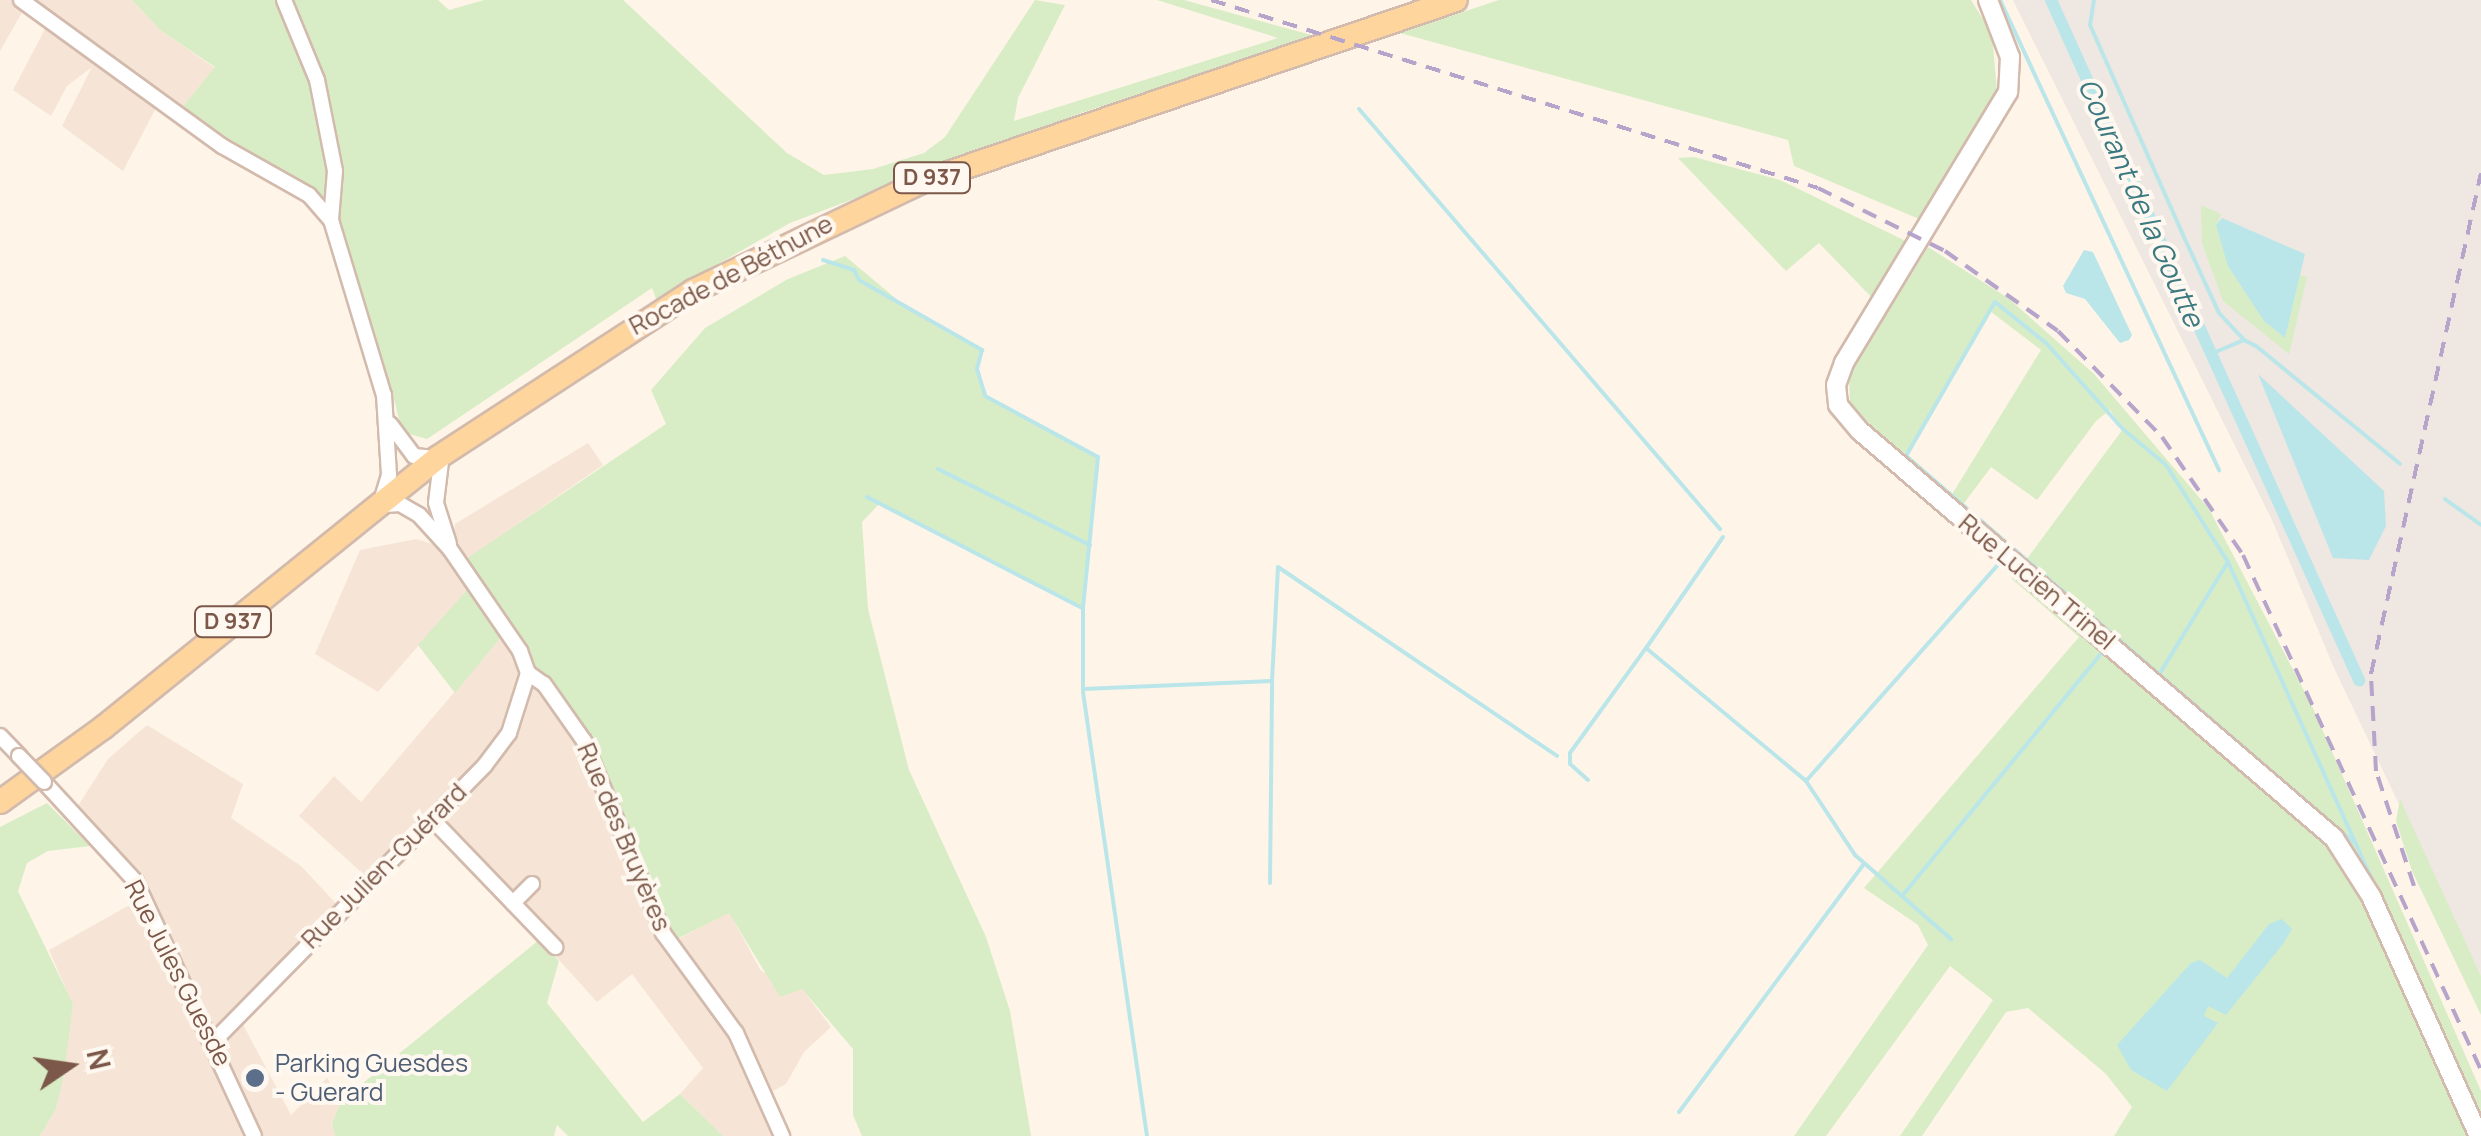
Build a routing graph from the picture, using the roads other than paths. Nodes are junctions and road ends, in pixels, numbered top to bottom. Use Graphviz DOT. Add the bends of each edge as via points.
graph roads {
  1 [pos="21,0"];
  2 [pos="284,0"];
  3 [pos="1456,0"];
  4 [pos="1988,0"];
  5 [pos="331,220"];
  6 [pos="388,419"];
  7 [pos="444,456"];
  8 [pos="383,502"];
  9 [pos="450,550"];
  10 [pos="528,673"];
  11 [pos="104,727"];
  12 [pos="0,736"];
  13 [pos="0,790"];
  14 [pos="0,802"];
  15 [pos="432,819"];
  16 [pos="532,884"];
  17 [pos="513,904"];
  18 [pos="554,946"];
  19 [pos="213,1042"];
  20 [pos="254,1136"];
  21 [pos="782,1136"];
  22 [pos="2479,1136"];
  1 -- 5 [label="street" via="222,146 309,194"];
  2 -- 5 [label="street" via="317,80 335,171"];
  3 -- 7 [label="main road, Rocade de Béthune / D 937" via="1078,126 852,212 654,313"];
  4 -- 22 [label="street, Rue Lucien Trinel" via="2010,57 2008,92 1844,362 1838,404 1874,443 2334,838 2370,896"];
  5 -- 6 [label="street" via="367,323"];
  6 -- 7 [label="street" via="414,456"];
  6 -- 8 [label="street"];
  7 -- 8 [label="main road, Rocade de Béthune / D 937"];
  7 -- 9 [label="street, Rue des Bruyères" via="436,502"];
  8 -- 9 [label="street, Rue des Bruyères" via="419,515"];
  8 -- 11 [label="main road, Rocade de Béthune / D 937"];
  9 -- 10 [label="street, Rue des Bruyères" via="520,651"];
  10 -- 15 [label="street, Rue Julien-Guérard" via="508,734"];
  10 -- 21 [label="street, Rue des Bruyères" via="544,684 584,740 663,933 736,1032"];
  11 -- 13 [label="main road, Rocade de Béthune / D 937"];
  11 -- 14 [label="main road, Rocade de Béthune / D 937"];
  12 -- 19 [label="street, Rue Jules Guesde, bridge" via="136,882"];
  15 -- 17 [label="street"];
  15 -- 19 [label="street, Rue Julien-Guérard"];
  16 -- 17 [label="street"];
  17 -- 18 [label="street"];
  19 -- 20 [label="street, Rue Jules Guesde"];
}
